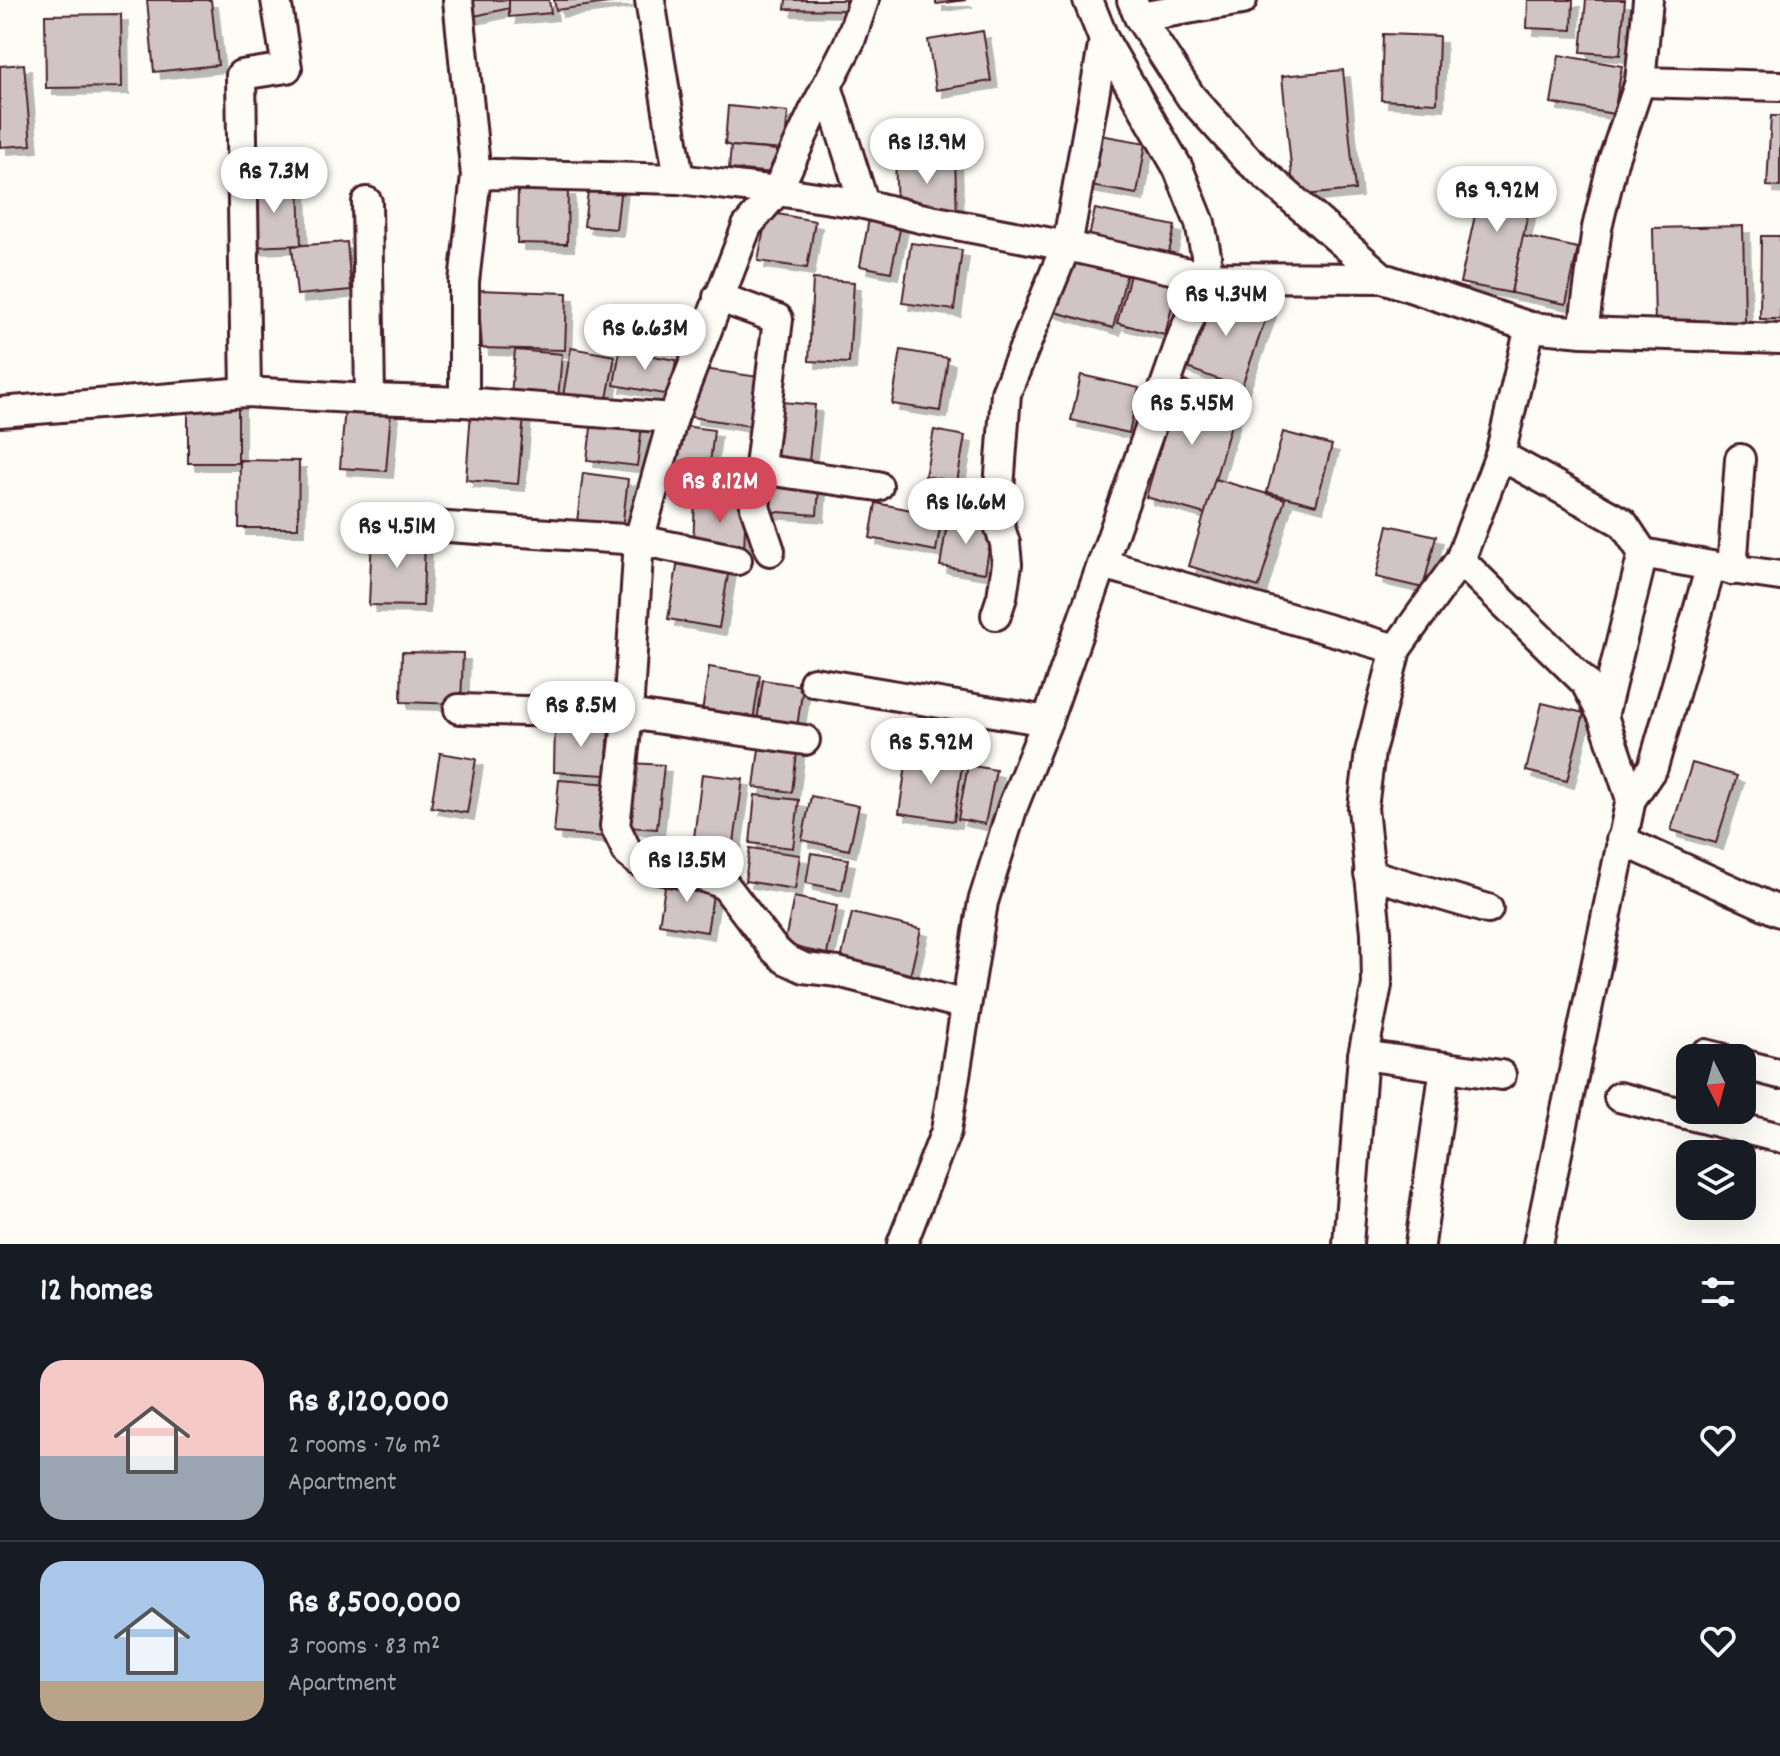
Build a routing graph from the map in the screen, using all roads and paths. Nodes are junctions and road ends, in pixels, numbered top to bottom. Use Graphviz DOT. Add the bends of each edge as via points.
graph roads {
  1 [pos="276,0"];
  2 [pos="458,0"];
  3 [pos="650,0"];
  4 [pos="864,0"];
  5 [pos="1088,0"];
  6 [pos="1242,0"];
  7 [pos="1648,0"];
  8 [pos="1135,9"];
  9 [pos="1104,40"];
  10 [pos="1640,82"];
  11 [pos="827,86"];
  12 [pos="1780,86"];
  13 [pos="476,176"];
  14 [pos="679,179"];
  15 [pos="777,191"];
  16 [pos="367,202"];
  17 [pos="864,204"];
  18 [pos="1067,246"];
  19 [pos="1207,277"];
  20 [pos="1383,278"];
  21 [pos="718,297"];
  22 [pos="1530,327"];
  23 [pos="1583,332"];
  24 [pos="1780,339"];
  25 [pos="246,392"];
  26 [pos="370,399"];
  27 [pos="464,402"];
  28 [pos="0,412"];
  29 [pos="673,418"];
  30 [pos="1500,455"];
  31 [pos="1740,459"];
  32 [pos="759,469"];
  33 [pos="878,486"];
  34 [pos="389,523"];
  35 [pos="639,540"];
  36 [pos="770,551"];
  37 [pos="1643,553"];
  38 [pos="737,560"];
  39 [pos="1460,560"];
  40 [pos="1103,564"];
  41 [pos="1722,568"];
  42 [pos="1780,576"];
  43 [pos="996,615"];
  44 [pos="1396,649"];
  45 [pos="814,682"];
  46 [pos="459,709"];
  47 [pos="628,714"];
  48 [pos="1603,716"];
  49 [pos="1047,721"];
  50 [pos="805,740"];
  51 [pos="1631,799"];
  52 [pos="1621,840"];
  53 [pos="1369,874"];
  54 [pos="1488,909"];
  55 [pos="1780,912"];
  56 [pos="966,1005"];
  57 [pos="1363,1055"];
  58 [pos="1445,1067"];
  59 [pos="1756,1068"];
  60 [pos="1780,1074"];
  61 [pos="1501,1075"];
  62 [pos="1619,1097"];
  63 [pos="1780,1138"];
  64 [pos="902,1244"];
  65 [pos="1348,1244"];
  66 [pos="1420,1244"];
  67 [pos="1538,1244"];
  1 -- 25 [label="street" via="287,68 241,75"];
  2 -- 13 [label="street"];
  3 -- 14 [label="street"];
  4 -- 11 [label="street"];
  5 -- 9 [label="street"];
  6 -- 8 [label="street"];
  7 -- 10 [label="street"];
  8 -- 20 [label="street" via="1191,97 1248,160"];
  9 -- 18 [label="street"];
  9 -- 19 [label="street" via="1178,168 1200,223"];
  10 -- 12 [label="street"];
  10 -- 23 [label="street" via="1597,228"];
  11 -- 15 [label="street"];
  11 -- 17 [label="street"];
  13 -- 14 [label="street"];
  13 -- 27 [label="street" via="464,282"];
  14 -- 15 [label="street"];
  15 -- 17 [label="street"];
  15 -- 21 [label="street" via="747,226"];
  16 -- 26 [label="street"];
  17 -- 18 [label="street"];
  18 -- 19 [label="street"];
  18 -- 43 [label="street" via="1006,393 998,502 1007,564"];
  19 -- 20 [label="street"];
  19 -- 40 [label="street"];
  20 -- 22 [label="street"];
  21 -- 29 [label="street"];
  21 -- 32 [label="street" via="778,319"];
  22 -- 23 [label="street"];
  22 -- 30 [label="street"];
  23 -- 24 [label="street"];
  25 -- 26 [label="street"];
  25 -- 28 [label="street"];
  26 -- 27 [label="street"];
  27 -- 29 [label="street"];
  29 -- 35 [label="street"];
  30 -- 37 [label="street" via="1623,523"];
  30 -- 39 [label="street"];
  31 -- 41 [label="street"];
  32 -- 33 [label="street"];
  32 -- 36 [label="street" via="755,507"];
  34 -- 35 [label="street"];
  35 -- 38 [label="street"];
  35 -- 47 [label="street"];
  37 -- 41 [label="street"];
  37 -- 48 [label="street"];
  39 -- 44 [label="street"];
  39 -- 48 [label="street" via="1585,682"];
  40 -- 44 [label="street"];
  40 -- 49 [label="street"];
  41 -- 42 [label="street"];
  41 -- 51 [label="street" via="1653,767"];
  44 -- 53 [label="street" via="1370,752 1363,808"];
  45 -- 49 [label="street"];
  46 -- 47 [label="street"];
  47 -- 50 [label="street"];
  47 -- 56 [label="street" via="615,826 628,853 658,869 724,884 773,948 804,968"];
  48 -- 51 [label="street"];
  49 -- 56 [label="street" via="983,902"];
  51 -- 52 [label="street"];
  52 -- 55 [label="street"];
  52 -- 67 [label="street"];
  53 -- 54 [label="street"];
  53 -- 57 [label="street" via="1377,985"];
  56 -- 64 [label="street" via="946,1131"];
  57 -- 58 [label="street"];
  57 -- 65 [label="street"];
  58 -- 61 [label="street"];
  58 -- 66 [label="street"];
  59 -- 60 [label="street"];
  62 -- 63 [label="street"];
}
